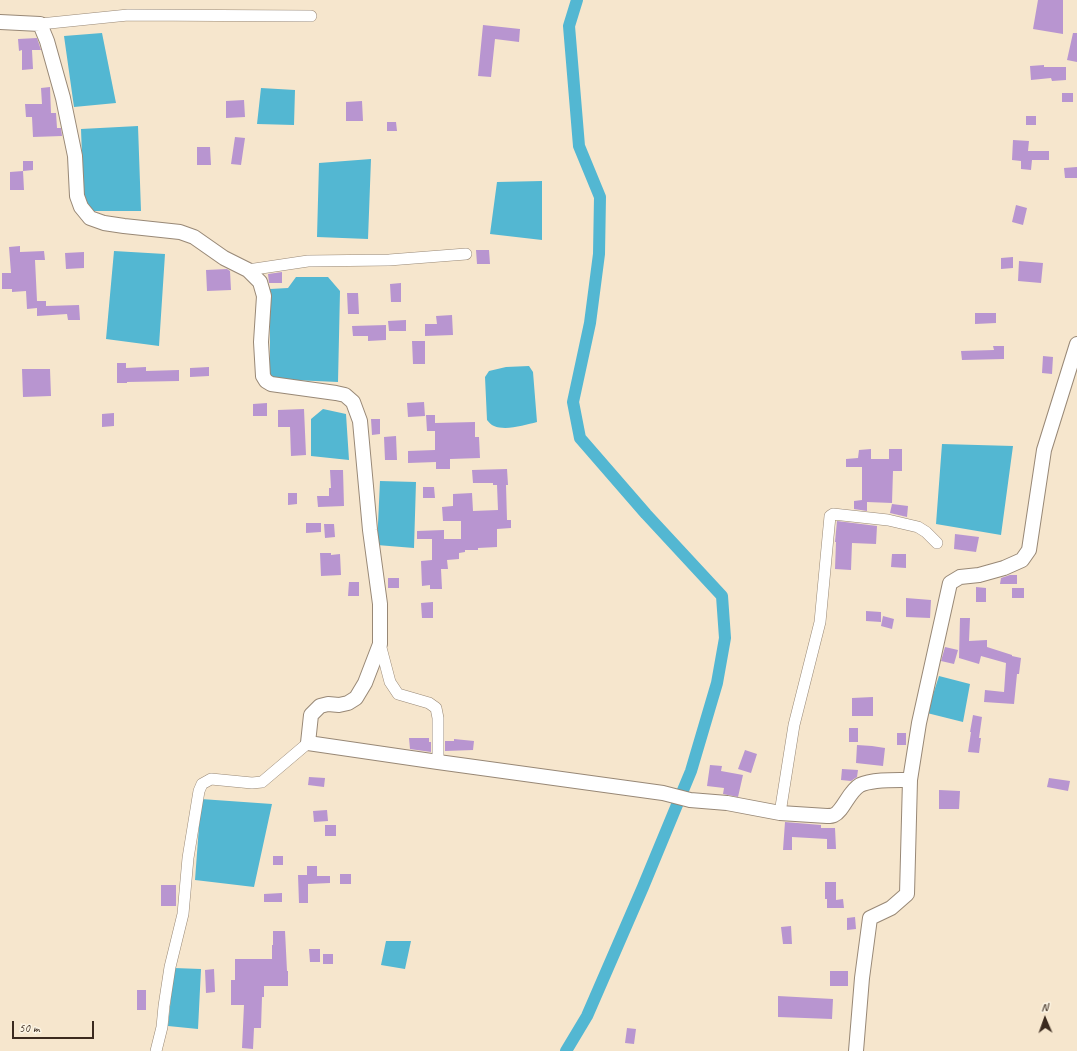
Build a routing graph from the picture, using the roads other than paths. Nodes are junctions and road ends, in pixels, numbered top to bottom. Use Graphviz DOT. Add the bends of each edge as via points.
graph roads {
  1 [pos="311,16"];
  2 [pos="0,22"];
  3 [pos="40,24"];
  4 [pos="466,254"];
  5 [pos="248,270"];
  6 [pos="1077,344"];
  7 [pos="937,543"];
  8 [pos="380,644"];
  9 [pos="308,743"];
  10 [pos="438,762"];
  11 [pos="910,780"];
  12 [pos="780,814"];
  13 [pos="156,1051"];
  14 [pos="856,1051"];
  1 -- 3 [label="street" via="128,15"];
  2 -- 3 [label="main road"];
  3 -- 5 [label="main road" via="63,98 75,156 77,196 81,207 90,218 104,223 180,232 194,237 224,258"];
  4 -- 5 [label="street" via="389,260 308,262"];
  5 -- 8 [label="main road" via="260,282 264,296 261,342 263,376 266,381 271,384 345,395 353,402 360,421 380,604"];
  6 -- 11 [label="main road" via="1044,450 1029,550 1022,560 1004,568 960,577 950,583 919,722"];
  7 -- 12 [label="street" via="918,527 888,520 833,514 830,516 820,622 794,725"];
  8 -- 9 [label="main road" via="365,683 356,698 339,705 320,706 311,714"];
  8 -- 10 [label="street" via="390,682 398,694 436,708"];
  9 -- 10 [label="main road"];
  9 -- 13 [label="street" via="262,782 211,779 202,784 188,858 183,914 170,967"];
  10 -- 12 [label="main road" via="663,793 690,800 727,803"];
  11 -- 12 [label="main road" via="886,780 860,785 834,815"];
  11 -- 14 [label="main road" via="907,894 891,908 870,918"];
}
